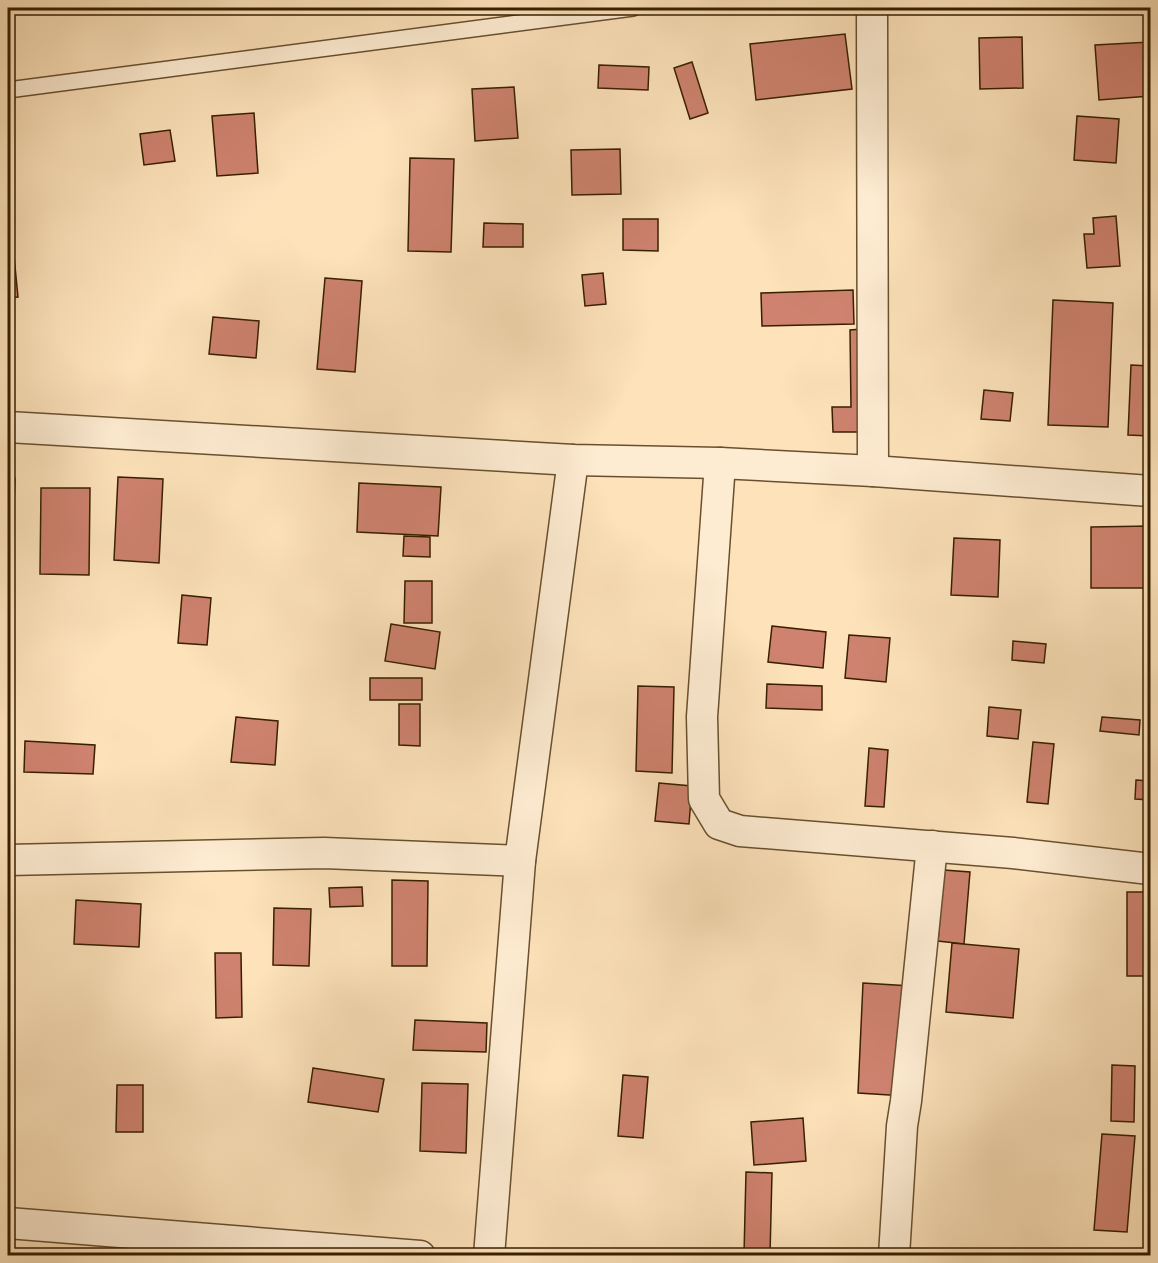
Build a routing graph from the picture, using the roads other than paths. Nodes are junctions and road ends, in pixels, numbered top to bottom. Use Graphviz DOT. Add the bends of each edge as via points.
graph roads {
  1 [pos="633,8"];
  2 [pos="873,8"];
  3 [pos="8,90"];
  4 [pos="8,427"];
  5 [pos="573,460"];
  6 [pos="720,463"];
  7 [pos="873,471"];
  8 [pos="1150,491"];
  9 [pos="932,846"];
  10 [pos="8,860"];
  11 [pos="520,861"];
  12 [pos="1150,869"];
  13 [pos="8,1223"];
  14 [pos="420,1256"];
  15 [pos="489,1256"];
  16 [pos="894,1256"];
  1 -- 3 [label="lane"];
  2 -- 7 [label="street"];
  4 -- 5 [label="street"];
  5 -- 6 [label="street"];
  5 -- 11 [label="street"];
  6 -- 7 [label="street"];
  6 -- 9 [label="street" via="702,717 704,799 719,824 740,831"];
  7 -- 8 [label="street"];
  9 -- 12 [label="street"];
  9 -- 16 [label="street" via="902,1126"];
  10 -- 11 [label="street" via="324,853"];
  11 -- 15 [label="street"];
  13 -- 14 [label="street"];
}
